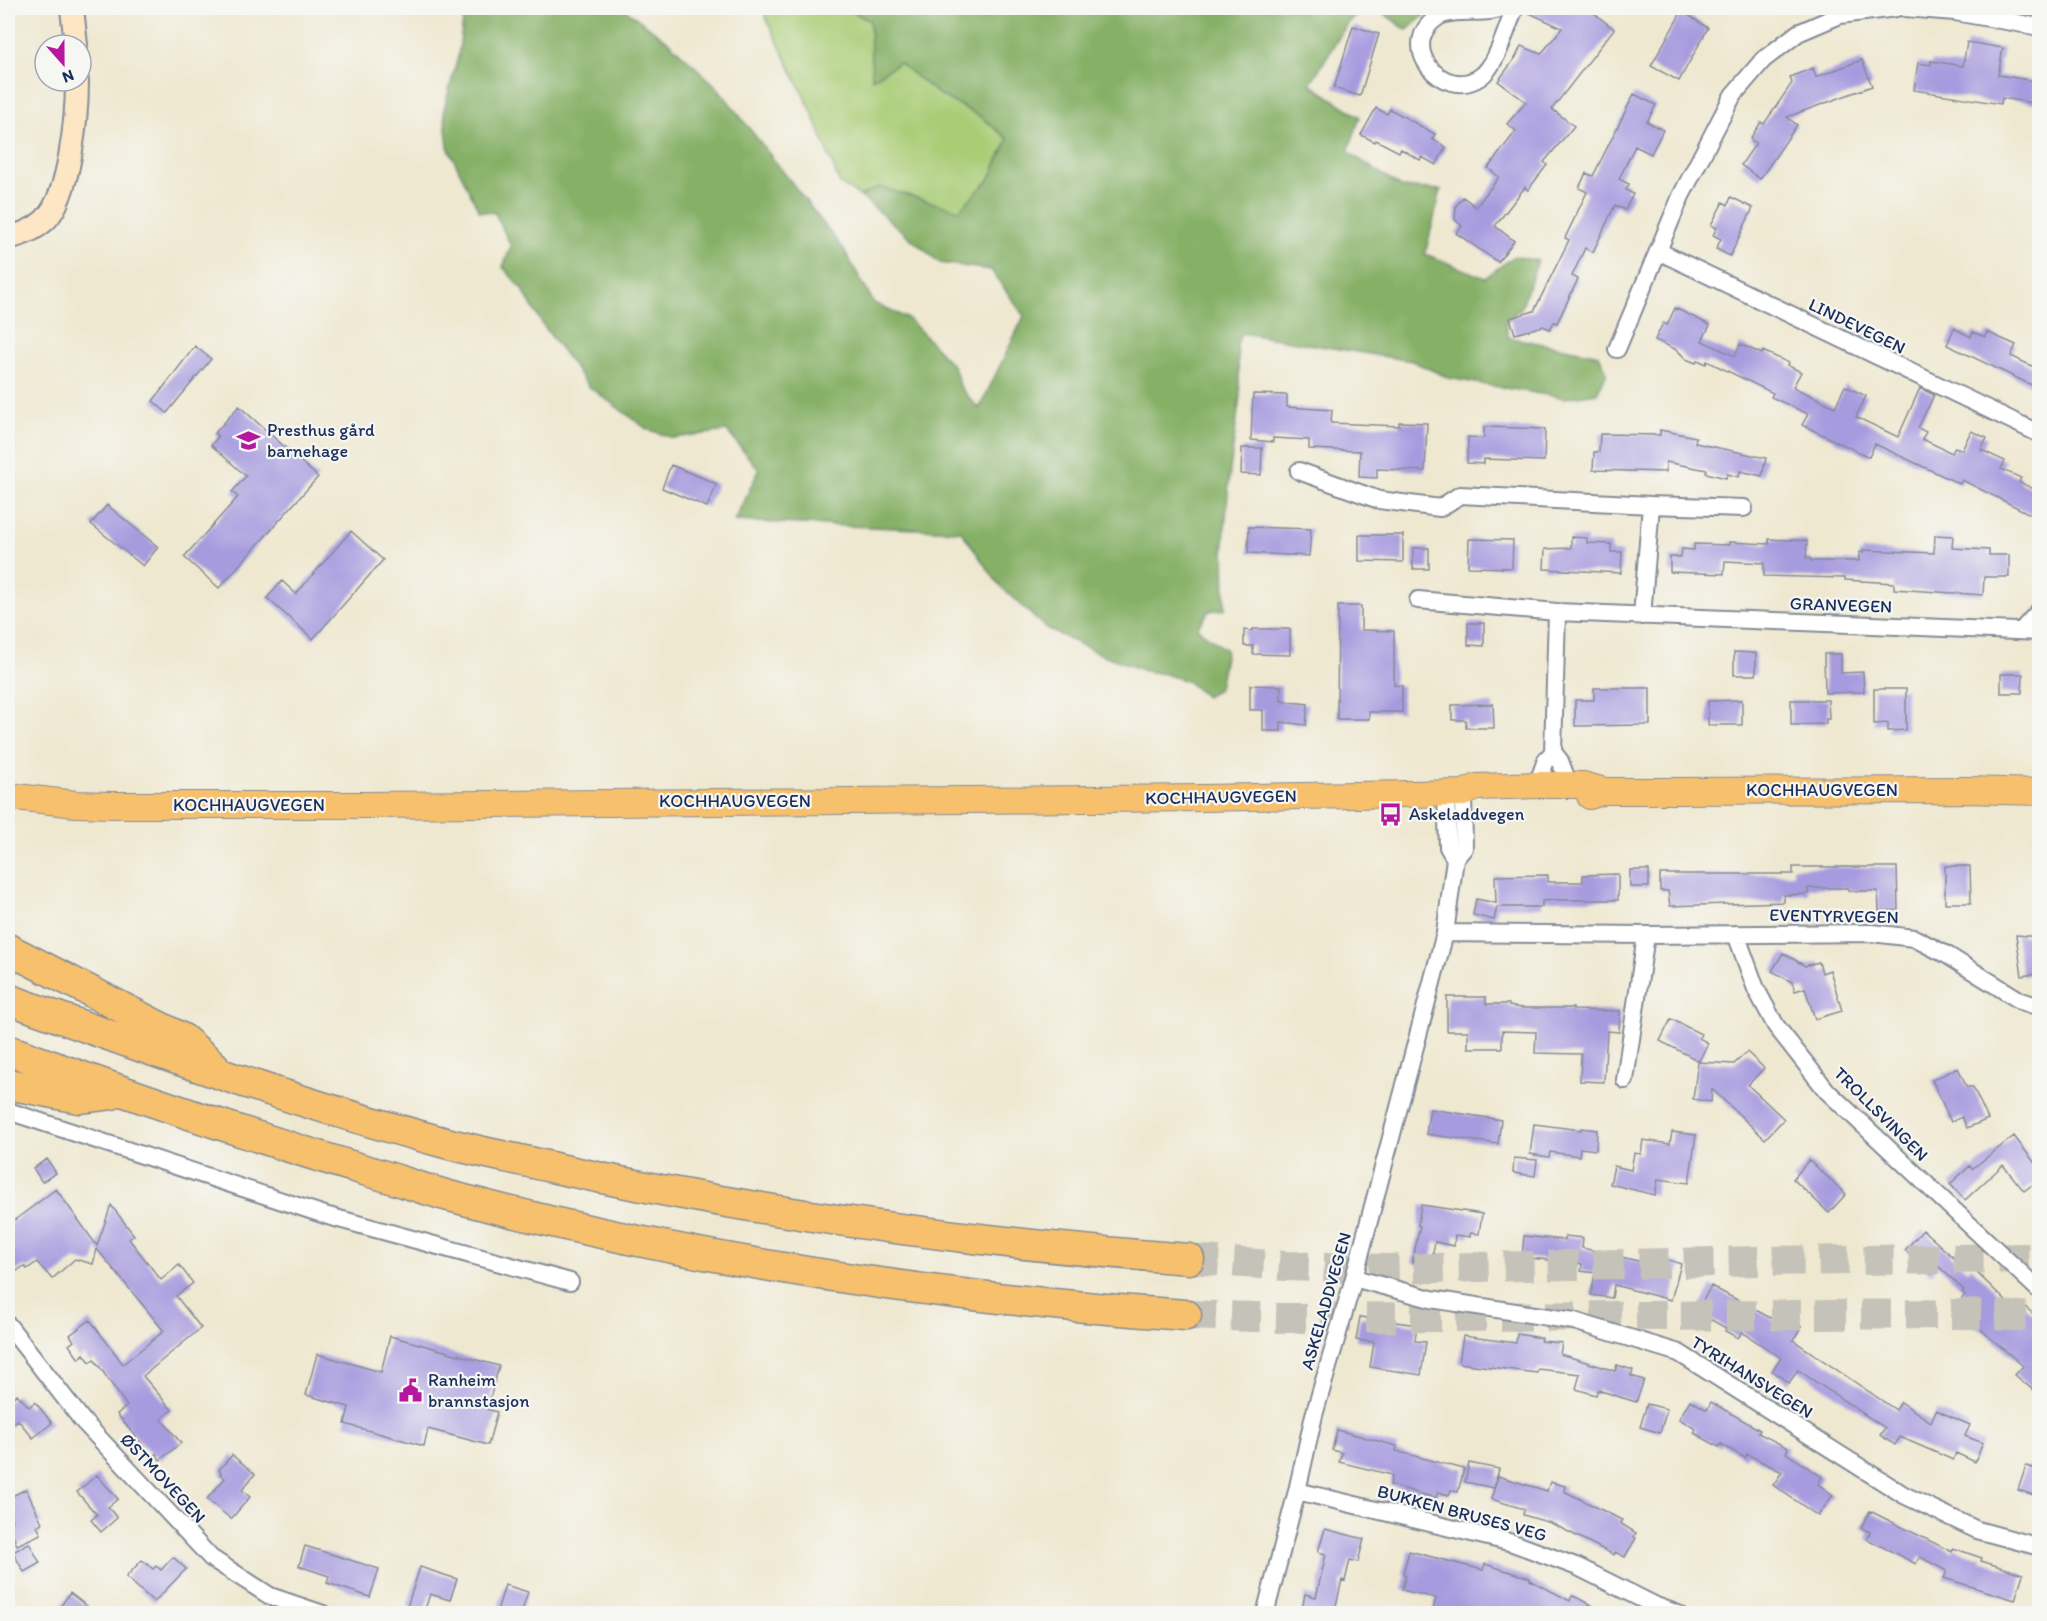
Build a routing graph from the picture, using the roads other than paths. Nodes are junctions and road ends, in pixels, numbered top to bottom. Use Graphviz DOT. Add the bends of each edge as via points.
graph roads {
  1 [pos="72,8"];
  2 [pos="1501,8"];
  3 [pos="1515,8"];
  4 [pos="1896,8"];
  5 [pos="1905,8"];
  6 [pos="2040,27"];
  7 [pos="75,33"];
  8 [pos="77,93"];
  9 [pos="8,238"];
  10 [pos="1658,251"];
  11 [pos="1617,349"];
  12 [pos="2040,434"];
  13 [pos="1299,471"];
  14 [pos="1651,505"];
  15 [pos="1744,508"];
  16 [pos="1418,600"];
  17 [pos="2040,609"];
  18 [pos="1557,612"];
  19 [pos="1642,616"];
  20 [pos="2021,631"];
  21 [pos="2040,632"];
  22 [pos="1553,752"];
  23 [pos="1537,785"];
  24 [pos="1569,785"];
  25 [pos="1605,792"];
  26 [pos="2040,792"];
  27 [pos="1454,793"];
  28 [pos="8,796"];
  29 [pos="1445,933"];
  30 [pos="1736,934"];
  31 [pos="1646,935"];
  32 [pos="8,949"];
  33 [pos="8,999"];
  34 [pos="2040,1007"];
  35 [pos="8,1050"];
  36 [pos="225,1076"];
  37 [pos="1625,1080"];
  38 [pos="8,1084"];
  39 [pos="124,1093"];
  40 [pos="8,1111"];
  41 [pos="1189,1259"];
  42 [pos="1354,1278"];
  43 [pos="570,1282"];
  44 [pos="2040,1292"];
  45 [pos="1185,1315"];
  46 [pos="8,1325"];
  47 [pos="1298,1491"];
  48 [pos="2040,1546"];
  49 [pos="323,1614"];
  50 [pos="1265,1614"];
  51 [pos="1678,1614"];
  1 -- 7 [label="street"];
  2 -- 3 [label="street" via="1439,16 1425,29 1420,46 1432,71 1444,80 1461,83 1480,77 1494,60"];
  4 -- 10 [label="street" via="1840,15 1798,33 1763,60 1733,95 1681,196"];
  5 -- 6 [label="street" via="1955,12"];
  8 -- 9 [label="street" via="63,185 46,219 29,233"];
  10 -- 11 [label="street"];
  10 -- 12 [label="street, LINDEVEGEN"];
  13 -- 14 [label="street" via="1379,500 1440,508 1460,495"];
  14 -- 15 [label="street"];
  14 -- 19 [label="street"];
  16 -- 18 [label="street, GRANVEGEN"];
  17 -- 20 [label="street"];
  18 -- 19 [label="street, GRANVEGEN"];
  18 -- 22 [label="street"];
  19 -- 20 [label="street, GRANVEGEN"];
  20 -- 21 [label="street, GRANVEGEN"];
  22 -- 23 [label="street"];
  22 -- 24 [label="street"];
  23 -- 24 [label="main road, KOCHHAUGVEGEN"];
  23 -- 27 [label="main road, KOCHHAUGVEGEN" via="1477,787"];
  24 -- 25 [label="main road, KOCHHAUGVEGEN"];
  25 -- 26 [label="main road, KOCHHAUGVEGEN"];
  25 -- 27 [label="main road, KOCHHAUGVEGEN" via="1582,799 1505,800 1477,800"];
  27 -- 28 [label="main road, KOCHHAUGVEGEN" via="367,805 112,805"];
  27 -- 29 [label="street, ASKELADDVEGEN" via="1464,848 1455,859"];
  29 -- 31 [label="street, EVENTYRVEGEN"];
  29 -- 42 [label="street, ASKELADDVEGEN"];
  30 -- 31 [label="street, EVENTYRVEGEN"];
  30 -- 34 [label="street, EVENTYRVEGEN" via="1872,933 1914,938 2020,1001"];
  30 -- 44 [label="street, TROLLSVINGEN" via="1765,1006 1821,1084"];
  31 -- 37 [label="street"];
  32 -- 36 [label="highway" via="183,1039"];
  33 -- 36 [label="highway"];
  35 -- 39 [label="highway"];
  36 -- 41 [label="highway" via="446,1143 615,1181 905,1230 1090,1252"];
  38 -- 39 [label="highway" via="80,1098"];
  39 -- 45 [label="highway" via="450,1196 605,1234 798,1272 898,1287"];
  40 -- 43 [label="street" via="327,1216"];
  42 -- 47 [label="street, ASKELADDVEGEN" via="1314,1415"];
  42 -- 48 [label="street, TYRIHANSVEGEN" via="1431,1299 1574,1321 1679,1353 1904,1496 1977,1530"];
  46 -- 49 [label="street, ØSTMOVEGEN" via="82,1420 211,1558 270,1596"];
  47 -- 50 [label="street, ASKELADDVEGEN"];
  47 -- 51 [label="street, BUKKEN BRUSES VEG" via="1513,1543 1578,1567"];
}
